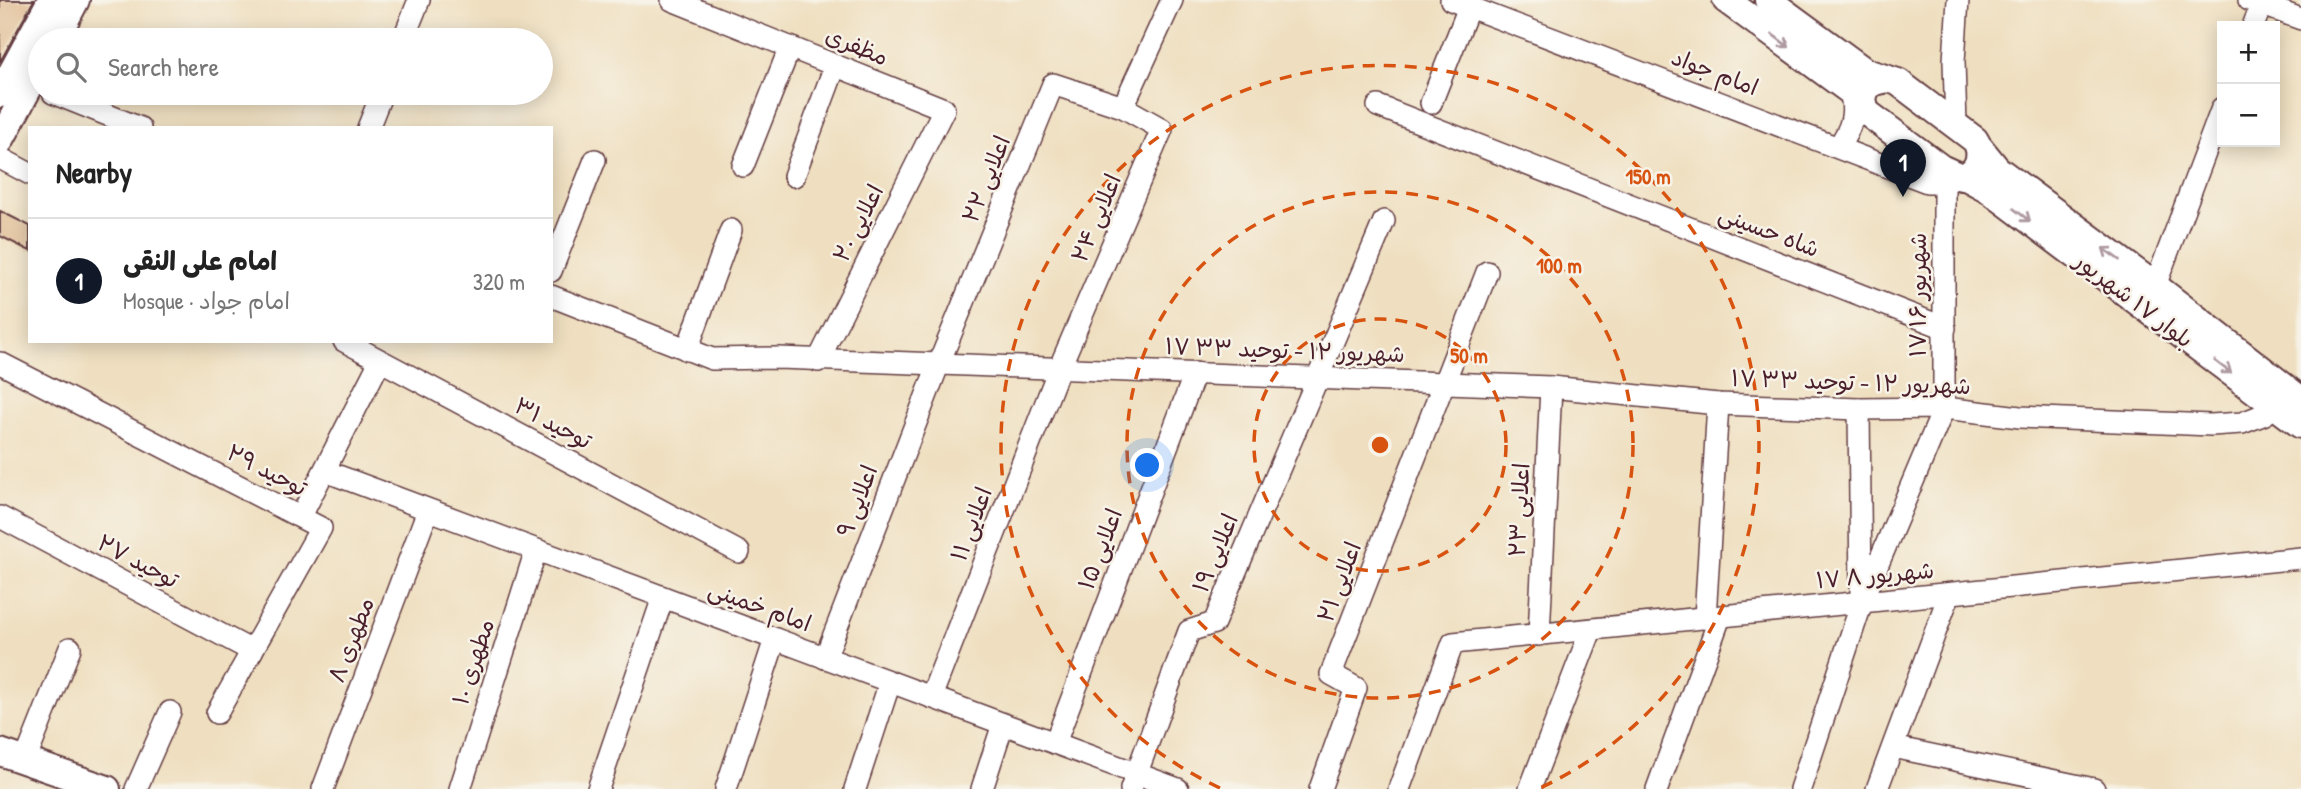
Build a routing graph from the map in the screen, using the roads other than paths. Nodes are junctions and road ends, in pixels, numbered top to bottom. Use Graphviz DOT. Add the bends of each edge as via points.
graph roads {
  1 [pos="51,0"];
  2 [pos="76,0"];
  3 [pos="419,0"];
  4 [pos="672,0"];
  5 [pos="1172,0"];
  6 [pos="1726,0"];
  7 [pos="1768,0"];
  8 [pos="1958,0"];
  9 [pos="2255,2"];
  10 [pos="1460,4"];
  11 [pos="2301,19"];
  12 [pos="2253,21"];
  13 [pos="42,28"];
  14 [pos="61,28"];
  15 [pos="408,28"];
  16 [pos="790,47"];
  17 [pos="835,66"];
  18 [pos="1888,79"];
  19 [pos="25,81"];
  20 [pos="1857,100"];
  21 [pos="1431,103"];
  22 [pos="84,105"];
  23 [pos="377,105"];
  24 [pos="1378,106"];
  25 [pos="1122,107"];
  26 [pos="944,109"];
  27 [pos="2217,121"];
  28 [pos="135,126"];
  29 [pos="369,126"];
  30 [pos="1956,126"];
  31 [pos="0,141"];
  32 [pos="1838,147"];
  33 [pos="1980,148"];
  34 [pos="0,158"];
  35 [pos="595,160"];
  36 [pos="743,166"];
  37 [pos="28,173"];
  38 [pos="794,176"];
  39 [pos="1957,179"];
  40 [pos="1384,221"];
  41 [pos="731,230"];
  42 [pos="553,266"];
  43 [pos="1488,272"];
  44 [pos="2155,286"];
  45 [pos="553,297"];
  46 [pos="1945,328"];
  47 [pos="348,343"];
  48 [pos="687,350"];
  49 [pos="818,360"];
  50 [pos="380,361"];
  51 [pos="0,363"];
  52 [pos="939,363"];
  53 [pos="1059,369"];
  54 [pos="1195,373"];
  55 [pos="1317,377"];
  56 [pos="1445,382"];
  57 [pos="1551,387"];
  58 [pos="2301,400"];
  59 [pos="1718,404"];
  60 [pos="2275,405"];
  61 [pos="1944,408"];
  62 [pos="1859,409"];
  63 [pos="2301,425"];
  64 [pos="325,471"];
  65 [pos="428,510"];
  66 [pos="301,516"];
  67 [pos="0,517"];
  68 [pos="536,550"];
  69 [pos="738,552"];
  70 [pos="2301,558"];
  71 [pos="1949,595"];
  72 [pos="663,597"];
  73 [pos="1861,601"];
  74 [pos="1713,617"];
  75 [pos="1591,630"];
  76 [pos="1539,635"];
  77 [pos="775,639"];
  78 [pos="70,648"];
  79 [pos="252,651"];
  80 [pos="825,658"];
  81 [pos="890,682"];
  82 [pos="931,697"];
  83 [pos="170,712"];
  84 [pos="217,713"];
  85 [pos="1003,724"];
  86 [pos="1055,743"];
  87 [pos="1893,747"];
  88 [pos="0,752"];
  89 [pos="25,761"];
  90 [pos="1133,781"];
  91 [pos="107,789"];
  92 [pos="136,789"];
  93 [pos="323,789"];
  94 [pos="460,789"];
  95 [pos="598,789"];
  96 [pos="726,789"];
  97 [pos="855,789"];
  98 [pos="982,789"];
  99 [pos="1178,789"];
  100 [pos="1320,789"];
  101 [pos="1399,789"];
  102 [pos="1530,789"];
  103 [pos="1657,789"];
  104 [pos="1800,789"];
  105 [pos="1877,789"];
  106 [pos="2094,789"];
  1 -- 13 [label="main road"];
  2 -- 14 [label="main road"];
  3 -- 15 [label="street"];
  4 -- 16 [label="street, مظفری"];
  5 -- 25 [label="street"];
  6 -- 20 [label="main road, one-way"];
  7 -- 18 [label="main road, بلوار ۱۷ شهریور" via="1866,72"];
  8 -- 30 [label="street"];
  9 -- 11 [label="street"];
  9 -- 12 [label="street"];
  10 -- 21 [label="street"];
  10 -- 32 [label="street, امام جواد"];
  16 -- 17 [label="street, مظفری"];
  16 -- 36 [label="street"];
  17 -- 26 [label="street, مظفری"];
  17 -- 38 [label="street"];
  18 -- 20 [label="main road" via="1874,82 1863,99"];
  18 -- 30 [label="main road, بلوار ۱۷ شهریور"];
  19 -- 31 [label="main road"];
  20 -- 32 [label="street"];
  20 -- 39 [label="main road, بلوار ۱۷ شهریور" via="1872,118"];
  22 -- 28 [label="street"];
  23 -- 29 [label="street"];
  24 -- 46 [label="street, شاه حسینی"];
  25 -- 52 [label="street, اعلایی ۲۲" via="1053,84"];
  25 -- 53 [label="street, اعلایی ۲۴" via="1163,129"];
  26 -- 49 [label="street, اعلایی ۲۰"];
  27 -- 44 [label="street"];
  30 -- 33 [label="main road, بلوار ۱۷ شهریور"];
  32 -- 39 [label="street, امام جواد" via="1927,182"];
  33 -- 39 [label="main road" via="1979,162"];
  44 -- 33 [label="main road, بلوار ۱۷ شهریور, one-way" via="1997,169"];
  34 -- 37 [label="street"];
  35 -- 42 [label="street"];
  39 -- 46 [label="street, ۱۷ شهریور ۱۶"];
  39 -- 60 [label="main road, بلوار ۱۷ شهریور, one-way" via="1988,189"];
  40 -- 55 [label="street"];
  41 -- 48 [label="street"];
  43 -- 56 [label="street"];
  44 -- 58 [label="main road, بلوار ۱۷ شهریور"];
  45 -- 48 [label="street, ۱۷ شهریور ۱۲ - توحید ۳۳"];
  46 -- 61 [label="street, ۱۷ شهریور ۱۶"];
  47 -- 50 [label="street, توحید ۳۱"];
  48 -- 49 [label="street, ۱۷ شهریور ۱۲ - توحید ۳۳" via="712,359"];
  49 -- 52 [label="street, ۱۷ شهریور ۱۲ - توحید ۳۳"];
  50 -- 64 [label="street"];
  50 -- 69 [label="street, توحید ۳۱"];
  51 -- 66 [label="street, توحید ۲۹"];
  52 -- 53 [label="street, ۱۷ شهریور ۱۲ - توحید ۳۳"];
  52 -- 80 [label="street, اعلایی ۹"];
  53 -- 54 [label="street, ۱۷ شهریور ۱۲ - توحید ۳۳"];
  53 -- 82 [label="street, اعلایی ۱۱"];
  54 -- 55 [label="street, ۱۷ شهریور ۱۲ - توحید ۳۳"];
  54 -- 86 [label="street, اعلایی ۱۵"];
  55 -- 56 [label="street, ۱۷ شهریور ۱۲ - توحید ۳۳"];
  55 -- 90 [label="street, اعلایی ۱۹" via="1214,623 1189,631"];
  56 -- 57 [label="street, ۱۷ شهریور ۱۲ - توحید ۳۳"];
  56 -- 100 [label="street, اعلایی ۲۱" via="1331,674 1356,688"];
  57 -- 59 [label="street, ۱۷ شهریور ۱۲ - توحید ۳۳"];
  57 -- 76 [label="street, اعلایی ۲۳"];
  59 -- 62 [label="street, ۱۷ شهریور ۱۲ - توحید ۳۳"];
  59 -- 74 [label="street"];
  60 -- 61 [label="street, ۱۷ شهریور ۱۲ - توحید ۳۳" via="2242,423 2211,425 2020,417"];
  60 -- 63 [label="main road, بلوار ۱۷ شهریور"];
  61 -- 62 [label="street, ۱۷ شهریور ۱۲ - توحید ۳۳"];
  61 -- 73 [label="street"];
  62 -- 73 [label="street"];
  64 -- 65 [label="street, امام خمینی"];
  64 -- 66 [label="street"];
  65 -- 68 [label="street, امام خمینی"];
  65 -- 93 [label="street, مطهری ۸"];
  66 -- 79 [label="street, توحید ۲۹" via="321,528"];
  67 -- 79 [label="street, توحید ۲۷"];
  68 -- 72 [label="street, امام خمینی"];
  68 -- 94 [label="street, مطهری ۱۰"];
  70 -- 71 [label="street, ۱۷ شهریور ۸"];
  71 -- 73 [label="street, ۱۷ شهریور ۸"];
  71 -- 87 [label="street"];
  72 -- 77 [label="street, امام خمینی"];
  72 -- 95 [label="street"];
  73 -- 74 [label="street, ۱۷ شهریور ۸"];
  73 -- 104 [label="street"];
  74 -- 75 [label="street, ۱۷ شهریور ۸"];
  74 -- 103 [label="street"];
  75 -- 76 [label="street, ۱۷ شهریور ۸"];
  75 -- 102 [label="street"];
  76 -- 101 [label="street, ۱۷ شهریور ۸" via="1453,643"];
  77 -- 80 [label="street, امام خمینی"];
  77 -- 96 [label="street"];
  78 -- 89 [label="street"];
  79 -- 84 [label="street, توحید ۲۹"];
  80 -- 81 [label="street, امام خمینی"];
  81 -- 82 [label="street, امام خمینی"];
  81 -- 97 [label="street"];
  82 -- 85 [label="street, امام خمینی"];
  83 -- 92 [label="street"];
  85 -- 86 [label="street, امام خمینی"];
  85 -- 98 [label="street"];
  86 -- 90 [label="street, امام خمینی"];
  87 -- 105 [label="street"];
  87 -- 106 [label="street"];
  88 -- 89 [label="main road"];
  89 -- 91 [label="main road"];
  90 -- 99 [label="street, امام خمینی"];
}
